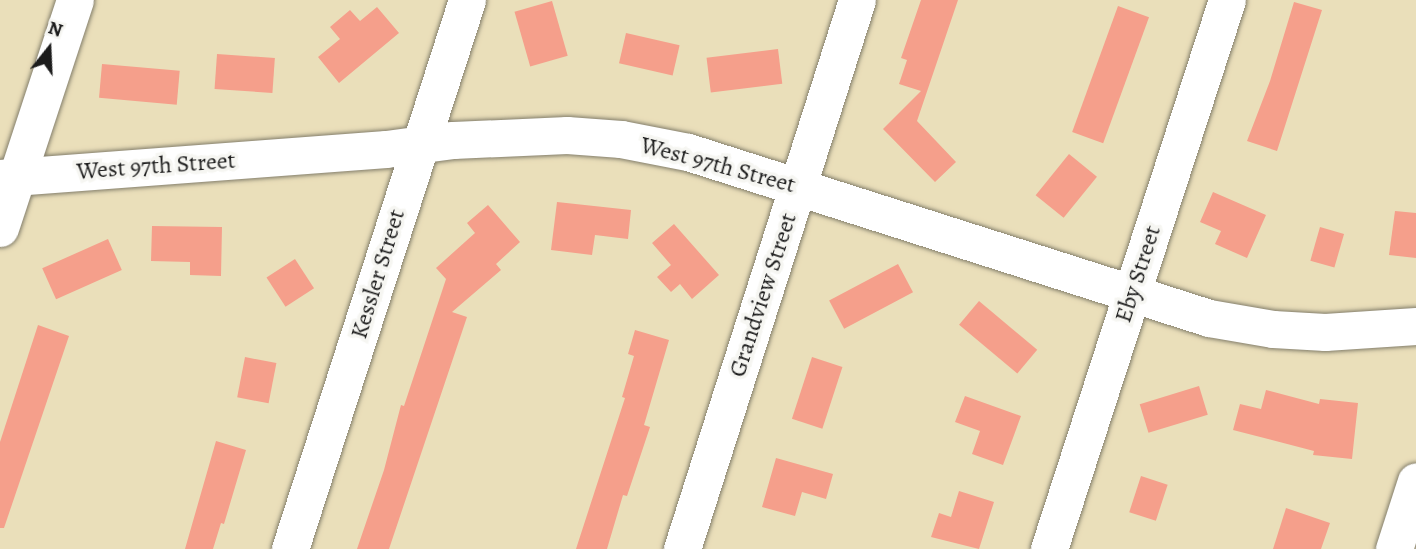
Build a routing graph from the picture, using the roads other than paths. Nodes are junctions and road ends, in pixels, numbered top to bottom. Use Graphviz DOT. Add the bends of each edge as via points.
graph roads {
  1 [pos="75,0"];
  2 [pos="467,0"];
  3 [pos="857,0"];
  4 [pos="1227,0"];
  5 [pos="420,144"];
  6 [pos="9,177"];
  7 [pos="797,187"];
  8 [pos="0,228"];
  9 [pos="1131,295"];
  10 [pos="1416,326"];
  11 [pos="1416,481"];
  12 [pos="290,549"];
  13 [pos="682,549"];
  14 [pos="1049,549"];
  15 [pos="1394,549"];
  1 -- 6 [label="street"];
  2 -- 5 [label="street, Kessler Street"];
  3 -- 7 [label="street, Grandview Street"];
  4 -- 9 [label="street, Eby Street"];
  5 -- 6 [label="street, West 97th Street"];
  5 -- 7 [label="street, West 97th Street" via="567,135 621,139 688,152"];
  5 -- 12 [label="street, Kessler Street"];
  6 -- 8 [label="street"];
  7 -- 9 [label="street, West 97th Street"];
  7 -- 13 [label="street, Grandview Street"];
  9 -- 10 [label="street, West 97th Street" via="1209,318 1273,329 1325,332"];
  9 -- 14 [label="street, Eby Street"];
  11 -- 15 [label="street"];
}
